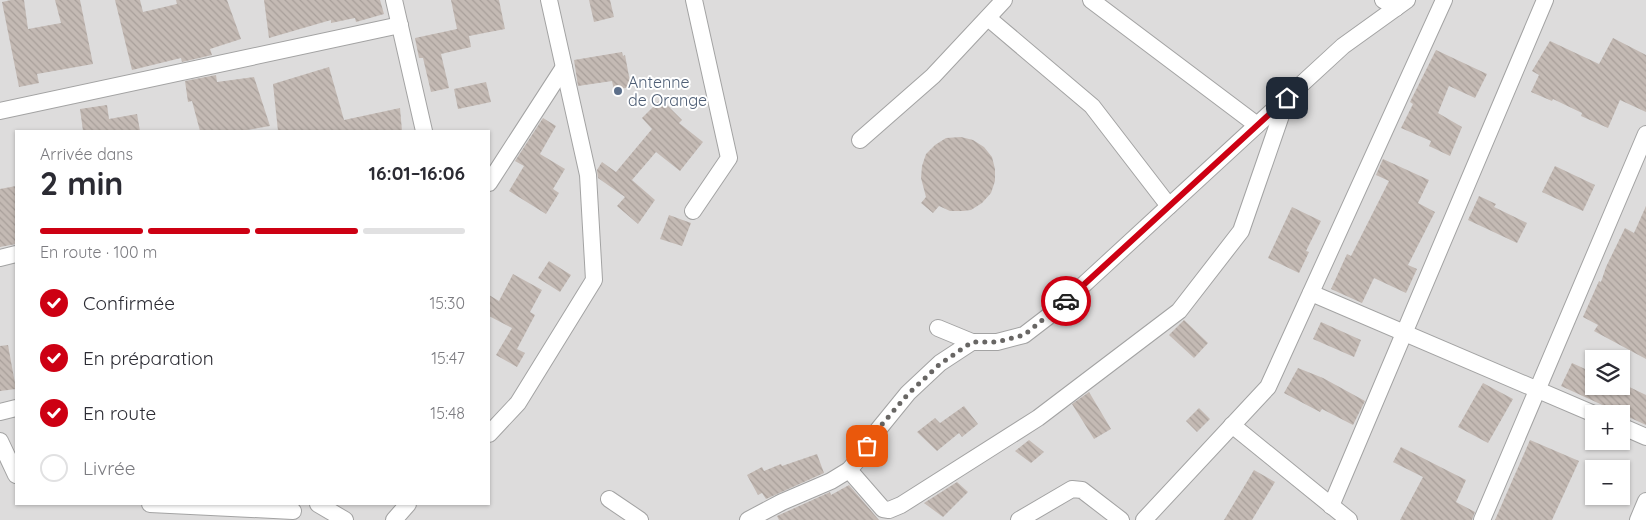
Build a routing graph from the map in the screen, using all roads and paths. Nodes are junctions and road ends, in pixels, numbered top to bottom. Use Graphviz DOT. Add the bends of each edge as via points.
graph roads {
  1 [pos="394,0"];
  2 [pos="549,0"];
  3 [pos="694,0"];
  4 [pos="1004,0"];
  5 [pos="1091,0"];
  6 [pos="1444,0"];
  7 [pos="1545,0"];
  8 [pos="1395,3"];
  9 [pos="988,18"];
  10 [pos="400,25"];
  11 [pos="564,67"];
  12 [pos="1287,98"];
  13 [pos="0,111"];
  14 [pos="1257,125"];
  15 [pos="424,130"];
  16 [pos="1646,134"];
  17 [pos="860,140"];
  18 [pos="490,181"];
  19 [pos="1169,206"];
  20 [pos="693,211"];
  21 [pos="15,254"];
  22 [pos="0,258"];
  23 [pos="1311,293"];
  24 [pos="938,328"];
  25 [pos="1404,333"];
  26 [pos="972,342"];
  27 [pos="1538,390"];
  28 [pos="15,408"];
  29 [pos="1585,410"];
  30 [pos="0,412"];
  31 [pos="1232,425"];
  32 [pos="1630,430"];
  33 [pos="490,433"];
  34 [pos="1646,436"];
  35 [pos="0,441"];
  36 [pos="849,470"];
  37 [pos="15,473"];
  38 [pos="610,500"];
  39 [pos="1646,501"];
  40 [pos="168,505"];
  41 [pos="320,505"];
  42 [pos="407,505"];
  43 [pos="1331,506"];
  44 [pos="293,512"];
  45 [pos="345,520"];
  46 [pos="394,520"];
  47 [pos="640,520"];
  48 [pos="748,520"];
  49 [pos="1019,520"];
  50 [pos="1121,520"];
  51 [pos="1144,520"];
  52 [pos="1349,520"];
  53 [pos="1482,520"];
  54 [pos="1638,520"];
  1 -- 10 [label="street"];
  2 -- 11 [label="street"];
  3 -- 20 [label="street" via="729,158"];
  4 -- 9 [label="street"];
  5 -- 14 [label="street"];
  6 -- 23 [label="street"];
  7 -- 25 [label="street"];
  8 -- 12 [label="street"];
  9 -- 17 [label="street" via="933,76"];
  9 -- 19 [label="street" via="1092,106"];
  10 -- 13 [label="street"];
  10 -- 15 [label="street"];
  11 -- 18 [label="street"];
  11 -- 33 [label="street" via="588,175 594,280 518,403"];
  12 -- 14 [label="street"];
  12 -- 36 [label="street" via="1241,230 1178,311 1038,418 901,506 889,510 883,508"];
  14 -- 19 [label="street"];
  16 -- 27 [label="street"];
  19 -- 26 [label="street" via="1054,312 1024,335 997,342"];
  21 -- 22 [label="street"];
  23 -- 25 [label="street"];
  23 -- 31 [label="street" via="1268,387"];
  24 -- 26 [label="street"];
  25 -- 27 [label="street"];
  25 -- 43 [label="street"];
  26 -- 36 [label="street" via="940,364 908,394 872,436"];
  27 -- 29 [label="street"];
  27 -- 53 [label="street"];
  28 -- 30 [label="street"];
  31 -- 43 [label="street"];
  31 -- 51 [label="street"];
  32 -- 34 [label="street"];
  35 -- 37 [label="street"];
  36 -- 48 [label="street"];
  38 -- 47 [label="street"];
  39 -- 54 [label="street"];
  40 -- 44 [label="street"];
  41 -- 45 [label="street"];
  42 -- 46 [label="street"];
  43 -- 52 [label="street"];
  49 -- 50 [label="street" via="1072,489 1082,490"];
}
